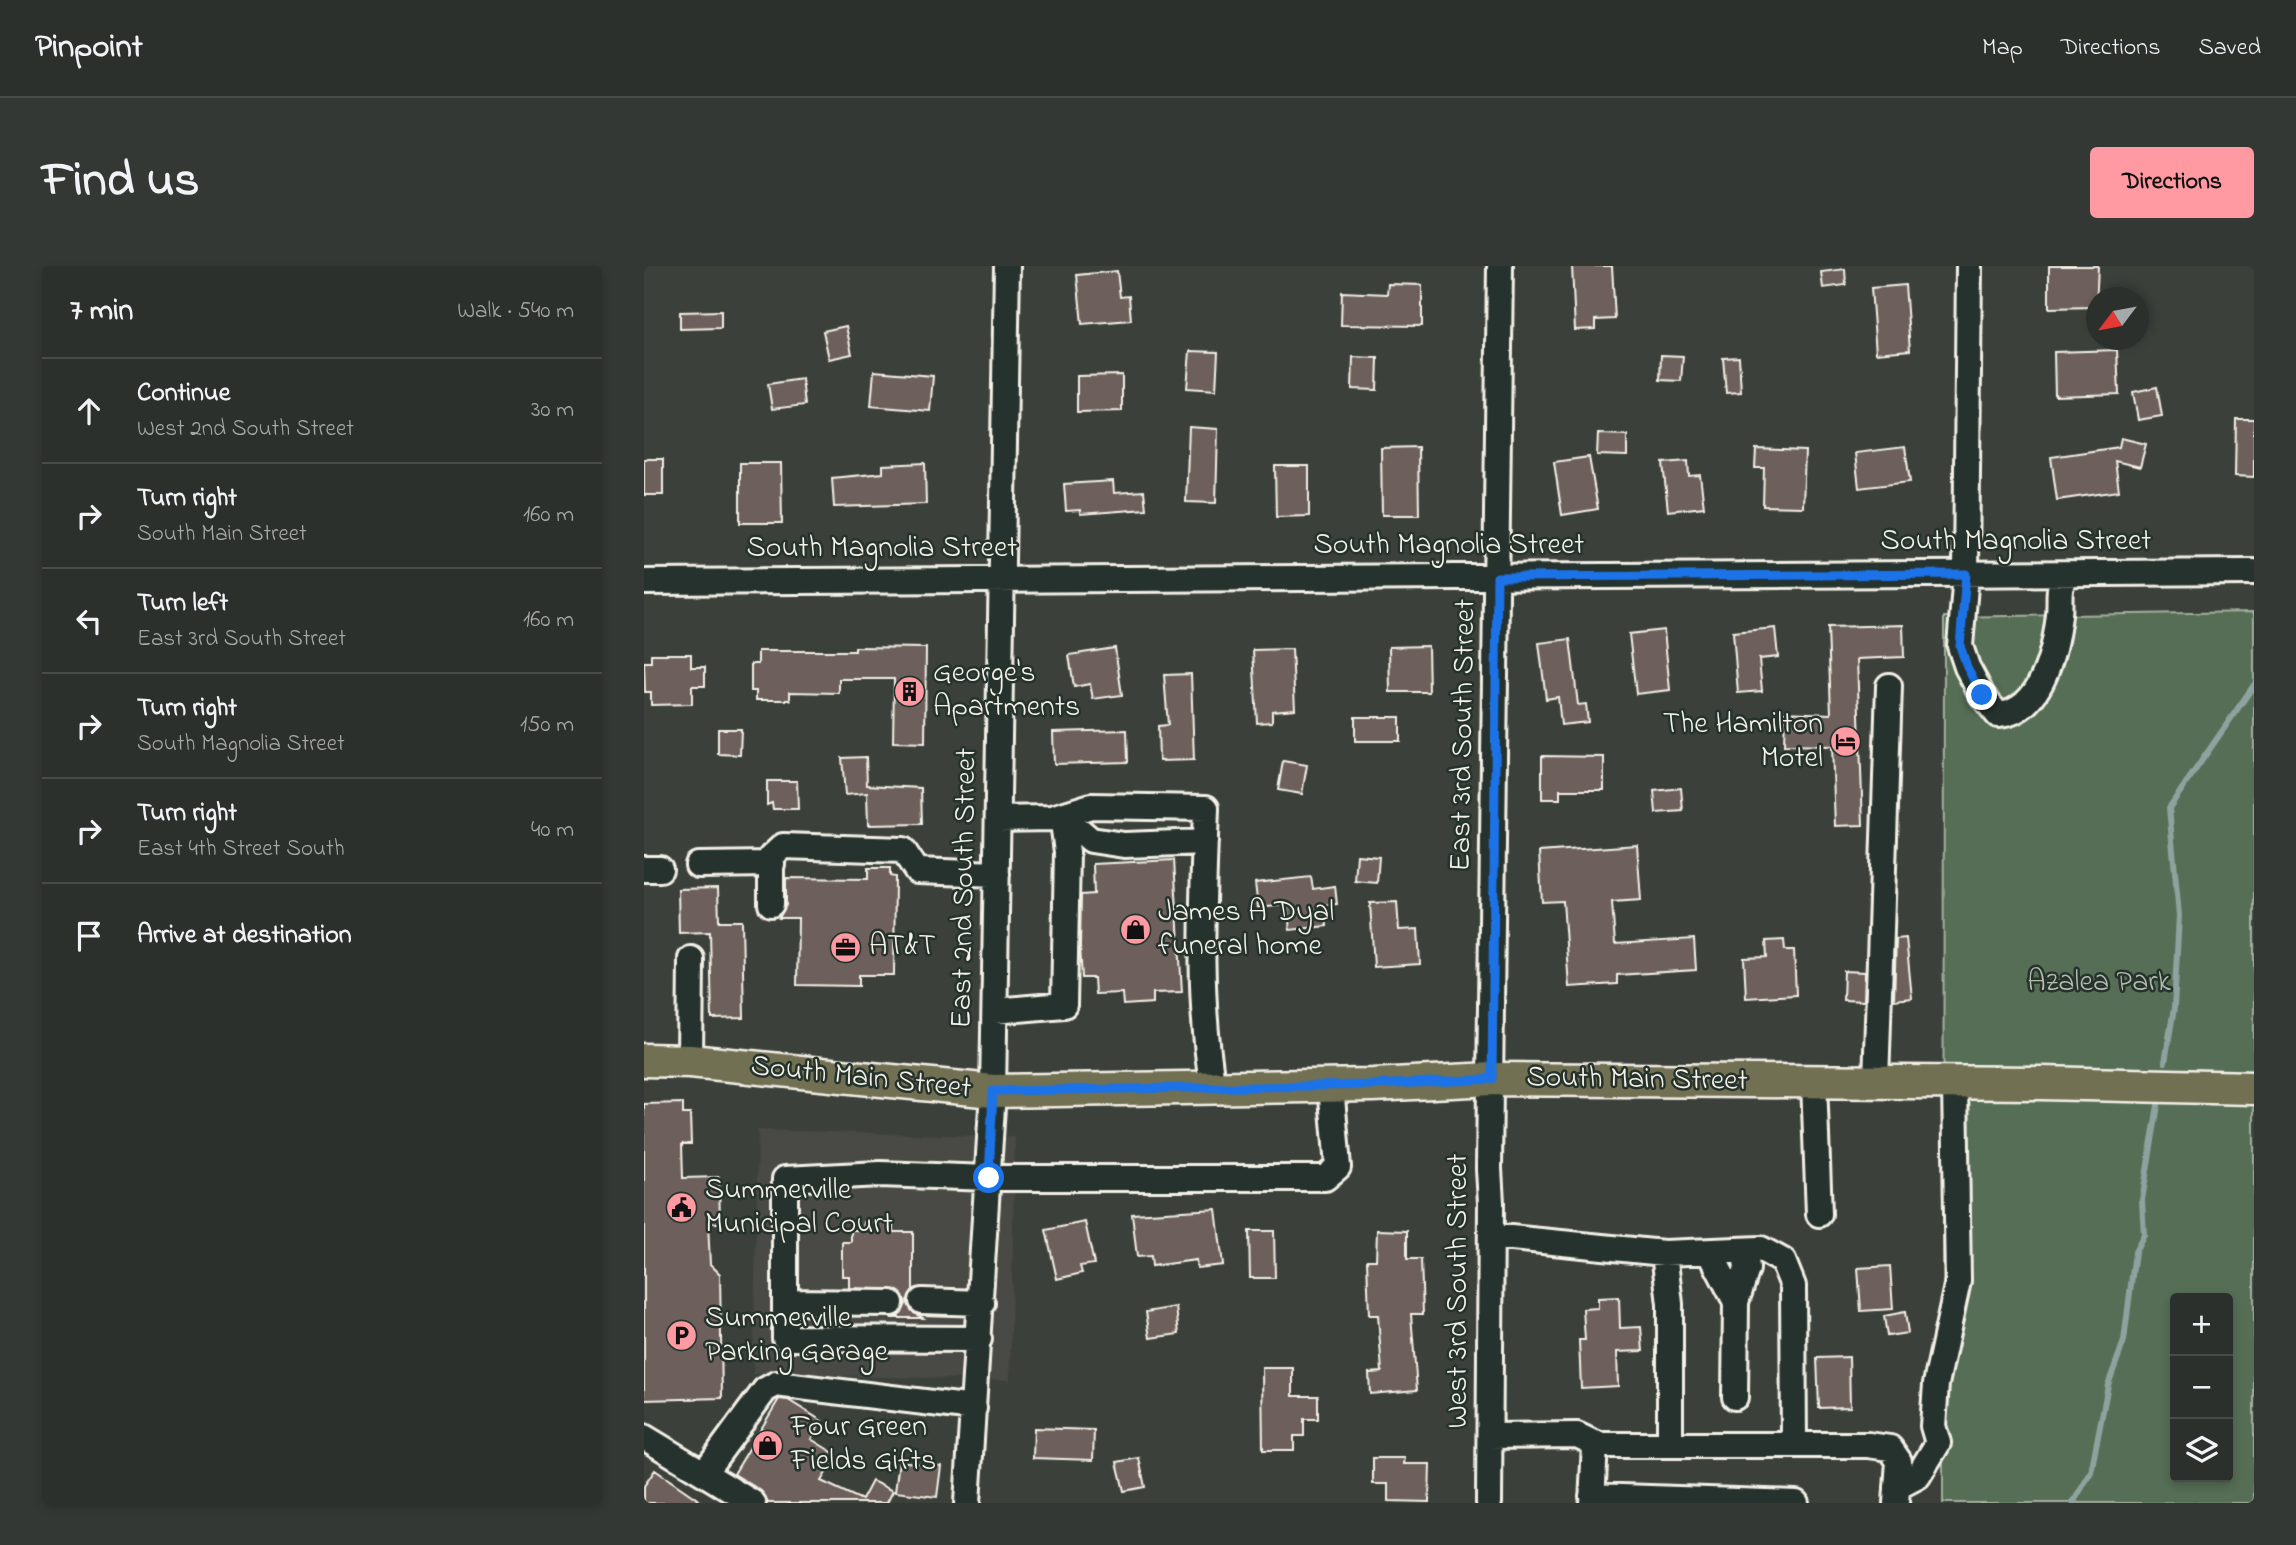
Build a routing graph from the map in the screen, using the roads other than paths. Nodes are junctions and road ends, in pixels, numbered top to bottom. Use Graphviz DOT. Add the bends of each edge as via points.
graph roads {
  1 [pos="1007,266"];
  2 [pos="1500,266"];
  3 [pos="1969,266"];
  4 [pos="2254,572"];
  5 [pos="2067,573"];
  6 [pos="1966,574"];
  7 [pos="1497,577"];
  8 [pos="1002,580"];
  9 [pos="644,582"];
  10 [pos="1889,686"];
  11 [pos="1062,815"];
  12 [pos="998,819"];
  13 [pos="1205,842"];
  14 [pos="772,864"];
  15 [pos="698,865"];
  16 [pos="997,874"];
  17 [pos="771,905"];
  18 [pos="691,959"];
  19 [pos="995,1011"];
  20 [pos="644,1060"];
  21 [pos="690,1061"];
  22 [pos="1492,1079"];
  23 [pos="1814,1082"];
  24 [pos="1876,1082"];
  25 [pos="1955,1082"];
  26 [pos="1331,1086"];
  27 [pos="1213,1088"];
  28 [pos="2254,1088"];
  29 [pos="993,1091"];
  30 [pos="989,1178"];
  31 [pos="1819,1214"];
  32 [pos="1491,1236"];
  33 [pos="1745,1250"];
  34 [pos="1710,1252"];
  35 [pos="1664,1253"];
  36 [pos="786,1301"];
  37 [pos="922,1301"];
  38 [pos="863,1302"];
  39 [pos="891,1303"];
  40 [pos="1736,1303"];
  41 [pos="982,1304"];
  42 [pos="979,1339"];
  43 [pos="862,1341"];
  44 [pos="1735,1397"];
  45 [pos="974,1408"];
  46 [pos="1490,1436"];
  47 [pos="644,1437"];
  48 [pos="1595,1443"];
  49 [pos="1670,1445"];
  50 [pos="1794,1445"];
  51 [pos="708,1476"];
  52 [pos="1897,1495"];
  53 [pos="1592,1500"];
  54 [pos="752,1503"];
  55 [pos="967,1503"];
  56 [pos="1489,1503"];
  57 [pos="1796,1503"];
  1 -- 8 [label="street, East 2nd South Street"];
  2 -- 7 [label="street, East 3rd South Street"];
  3 -- 6 [label="street"];
  4 -- 5 [label="street, South Magnolia Street"];
  5 -- 6 [label="street, South Magnolia Street"];
  5 -- 6 [label="street" via="2058,586 2052,654 2037,689 2015,711 1998,715 1972,676 1960,646"];
  6 -- 7 [label="street, South Magnolia Street"];
  7 -- 8 [label="street, South Magnolia Street"];
  7 -- 22 [label="street, East 3rd South Street"];
  8 -- 9 [label="street, South Magnolia Street"];
  8 -- 12 [label="street, East 2nd South Street"];
  10 -- 24 [label="street"];
  11 -- 12 [label="street"];
  11 -- 13 [label="street" via="1091,840 1124,845"];
  11 -- 13 [label="street" via="1091,806 1206,808"];
  11 -- 19 [label="street" via="1067,852 1064,1005"];
  12 -- 16 [label="street, East 2nd South Street"];
  13 -- 27 [label="street" via="1204,1037"];
  14 -- 15 [label="street"];
  14 -- 16 [label="street" via="772,857 783,846 903,850 918,871"];
  14 -- 17 [label="street"];
  16 -- 19 [label="street, East 2nd South Street"];
  18 -- 21 [label="street"];
  19 -- 29 [label="street, East 2nd South Street"];
  20 -- 21 [label="main road, South Main Street"];
  21 -- 29 [label="main road, South Main Street"];
  22 -- 23 [label="main road, South Main Street"];
  22 -- 26 [label="main road, South Main Street"];
  22 -- 32 [label="street, West 3rd South Street"];
  23 -- 24 [label="main road, South Main Street"];
  23 -- 31 [label="street"];
  24 -- 25 [label="main road, South Main Street"];
  25 -- 28 [label="main road, South Main Street"];
  25 -- 52 [label="street" via="1958,1281 1936,1384 1933,1426 1938,1443 1918,1476"];
  26 -- 27 [label="main road, South Main Street"];
  26 -- 30 [label="street" via="1338,1167 1325,1178"];
  27 -- 29 [label="main road, South Main Street"];
  29 -- 30 [label="street, East 2nd South Street"];
  30 -- 36 [label="street" via="880,1174 785,1179"];
  30 -- 41 [label="street, East 2nd South Street"];
  32 -- 35 [label="street"];
  32 -- 46 [label="street, West 3rd South Street"];
  33 -- 34 [label="street"];
  33 -- 40 [label="street" via="1747,1269"];
  33 -- 50 [label="street" via="1760,1249 1783,1261 1793,1286"];
  34 -- 35 [label="street"];
  34 -- 40 [label="street"];
  35 -- 49 [label="street" via="1670,1304"];
  36 -- 38 [label="street"];
  36 -- 43 [label="street" via="785,1338"];
  37 -- 41 [label="street"];
  38 -- 39 [label="street"];
  38 -- 43 [label="street"];
  40 -- 44 [label="street"];
  41 -- 42 [label="street, East 2nd South Street"];
  42 -- 43 [label="street"];
  42 -- 45 [label="street, East 2nd South Street"];
  45 -- 51 [label="street" via="776,1384 765,1390"];
  45 -- 55 [label="street, East 2nd South Street"];
  46 -- 48 [label="street" via="1577,1435"];
  46 -- 56 [label="street, West 3rd South Street"];
  47 -- 51 [label="street"];
  48 -- 49 [label="street"];
  48 -- 53 [label="street"];
  49 -- 50 [label="street"];
  50 -- 52 [label="street" via="1890,1448 1899,1461"];
  51 -- 54 [label="street"];
  53 -- 57 [label="street"];
}
